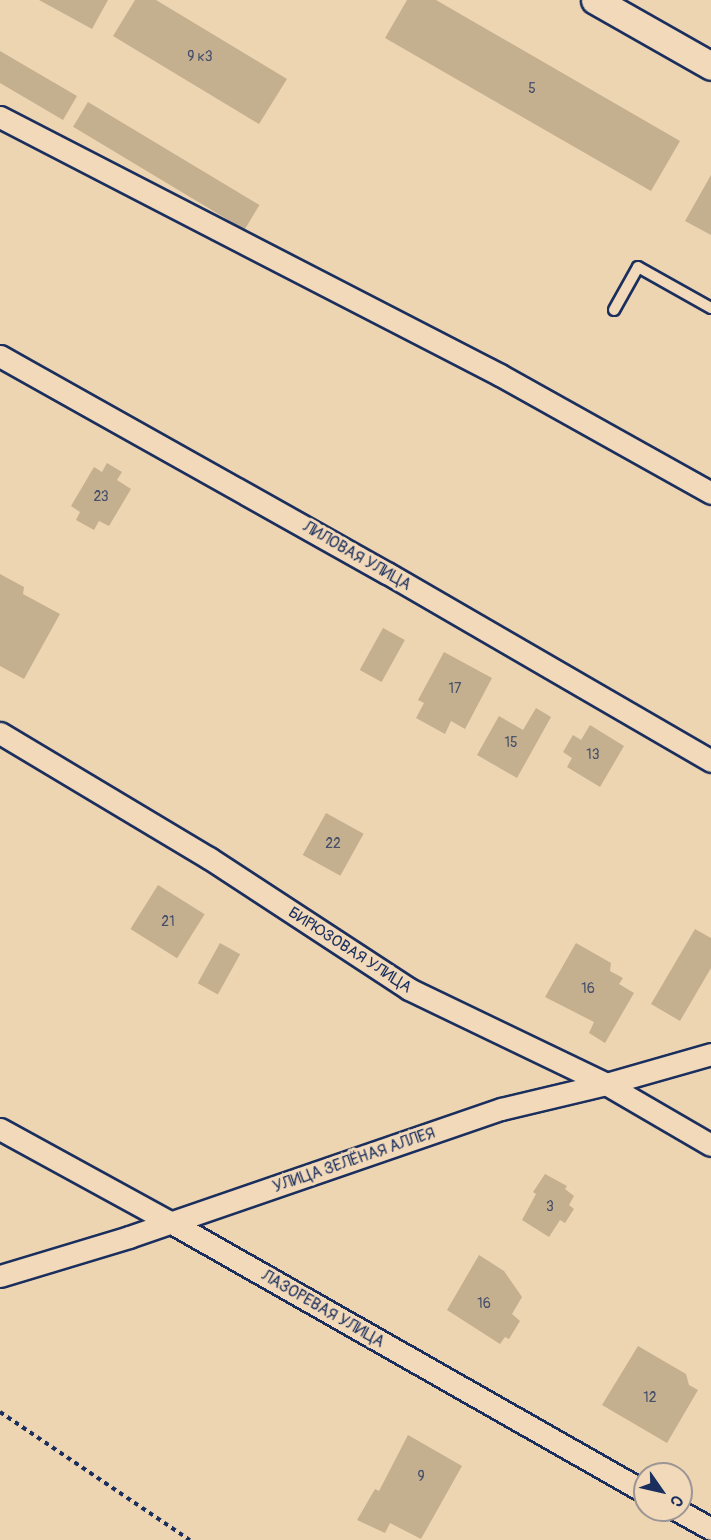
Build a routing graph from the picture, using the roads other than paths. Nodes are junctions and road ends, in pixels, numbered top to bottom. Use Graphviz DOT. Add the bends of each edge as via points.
graph roads {
  1 [pos="594,0"];
  2 [pos="711,66"];
  3 [pos="0,117"];
  4 [pos="711,308"];
  5 [pos="614,310"];
  6 [pos="0,356"];
  7 [pos="711,493"];
  8 [pos="0,733"];
  9 [pos="711,761"];
  10 [pos="711,1054"];
  11 [pos="606,1084"];
  12 [pos="0,1129"];
  13 [pos="711,1145"];
  14 [pos="172,1223"];
  15 [pos="0,1276"];
  16 [pos="633,1485"];
  17 [pos="693,1519"];
  18 [pos="711,1529"];
  1 -- 2 [label="street"];
  3 -- 7 [label="street" via="500,375"];
  4 -- 5 [label="lane" via="638,267"];
  6 -- 9 [label="street, ЛИЛОВАЯ УЛИЦА"];
  8 -- 11 [label="street, БИРЮЗОВАЯ УЛИЦА" via="209,858 409,989"];
  10 -- 11 [label="street, УЛИЦА ЗЕЛЁНАЯ АЛЛЕЯ"];
  11 -- 13 [label="street, БИРЮЗОВАЯ УЛИЦА"];
  11 -- 14 [label="street, УЛИЦА ЗЕЛЁНАЯ АЛЛЕЯ" via="501,1109"];
  12 -- 14 [label="street, ЛАЗОРЕВАЯ УЛИЦА"];
  14 -- 15 [label="street, УЛИЦА ЗЕЛЁНАЯ АЛЛЕЯ"];
  14 -- 16 [label="street, ЛАЗОРЕВАЯ УЛИЦА"];
  17 -- 18 [label="street"];
}
